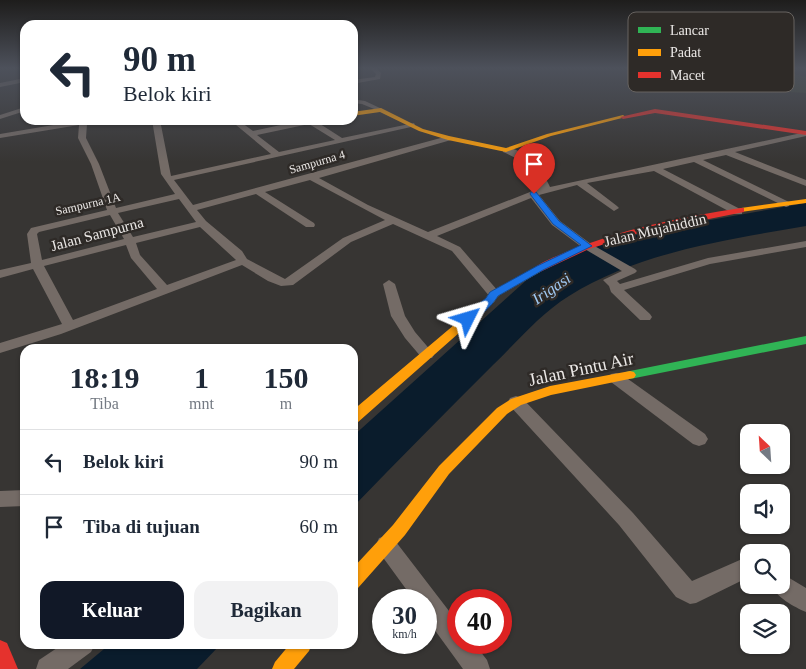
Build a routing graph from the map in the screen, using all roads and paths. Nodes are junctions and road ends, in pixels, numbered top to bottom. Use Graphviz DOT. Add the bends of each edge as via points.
graph roads {
  1 [pos="358,101"];
  2 [pos="379,109"];
  3 [pos="20,111"];
  4 [pos="358,113"];
  5 [pos="0,117"];
  6 [pos="70,125"];
  7 [pos="83,125"];
  8 [pos="157,125"];
  9 [pos="240,125"];
  10 [pos="291,125"];
  11 [pos="316,125"];
  12 [pos="411,125"];
  13 [pos="806,133"];
  14 [pos="251,134"];
  15 [pos="0,136"];
  16 [pos="448,138"];
  17 [pos="342,141"];
  18 [pos="776,141"];
  19 [pos="806,145"];
  20 [pos="506,150"];
  21 [pos="727,152"];
  22 [pos="278,155"];
  23 [pos="695,158"];
  24 [pos="655,168"];
  25 [pos="311,177"];
  26 [pos="169,180"];
  27 [pos="578,182"];
  28 [pos="806,183"];
  29 [pos="258,191"];
  30 [pos="534,194"];
  31 [pos="182,195"];
  32 [pos="806,201"];
  33 [pos="786,204"];
  34 [pos="192,208"];
  35 [pos="614,208"];
  36 [pos="112,211"];
  37 [pos="738,212"];
  38 [pos="393,220"];
  39 [pos="202,223"];
  40 [pos="310,225"];
  41 [pos="428,236"];
  42 [pos="130,241"];
  43 [pos="806,244"];
  44 [pos="587,246"];
  45 [pos="243,261"];
  46 [pos="37,265"];
  47 [pos="0,274"];
  48 [pos="389,284"];
  49 [pos="615,289"];
  50 [pos="166,290"];
  51 [pos="494,294"];
  52 [pos="644,317"];
  53 [pos="69,325"];
  54 [pos="806,340"];
  55 [pos="0,348"];
  56 [pos="427,355"];
  57 [pos="616,378"];
  58 [pos="516,402"];
  59 [pos="358,414"];
  60 [pos="699,439"];
  61 [pos="20,498"];
  62 [pos="0,499"];
  63 [pos="386,545"];
  64 [pos="740,570"];
  65 [pos="358,575"];
  66 [pos="790,589"];
  67 [pos="806,601"];
  68 [pos="76,649"];
  69 [pos="298,649"];
  70 [pos="0,650"];
  71 [pos="8,669"];
  72 [pos="48,669"];
  73 [pos="282,669"];
  74 [pos="478,669"];
  1 -- 2 [label="street"];
  2 -- 4 [label="street"];
  2 -- 12 [label="street"];
  3 -- 5 [label="street"];
  6 -- 15 [label="street"];
  7 -- 36 [label="street" via="82,138"];
  8 -- 26 [label="street"];
  9 -- 14 [label="street"];
  10 -- 14 [label="street"];
  11 -- 17 [label="street"];
  12 -- 16 [label="street"];
  12 -- 17 [label="street"];
  13 -- 18 [label="street"];
  13 -- 20 [label="street" via="655,111 549,135"];
  14 -- 22 [label="street"];
  16 -- 20 [label="street"];
  16 -- 25 [label="street, Sampurna 4"];
  17 -- 22 [label="street"];
  18 -- 19 [label="street"];
  18 -- 21 [label="street"];
  20 -- 30 [label="street" via="531,162 537,169 545,187"];
  21 -- 23 [label="street"];
  21 -- 28 [label="street"];
  22 -- 26 [label="street"];
  23 -- 24 [label="street"];
  23 -- 33 [label="street"];
  24 -- 27 [label="street"];
  24 -- 37 [label="street"];
  25 -- 29 [label="street, Sampurna 4"];
  25 -- 38 [label="street"];
  26 -- 31 [label="street"];
  27 -- 30 [label="street"];
  27 -- 35 [label="street"];
  29 -- 34 [label="street, Sampurna 4"];
  29 -- 40 [label="street"];
  30 -- 41 [label="street"];
  30 -- 44 [label="street" via="556,223"];
  31 -- 34 [label="street"];
  31 -- 36 [label="street, Sampurna 1A"];
  32 -- 33 [label="street, Jalan Mujahiddin"];
  33 -- 37 [label="street, Jalan Mujahiddin"];
  34 -- 39 [label="street"];
  36 -- 42 [label="street"];
  36 -- 46 [label="street, Sampurna 1A" via="35,230 32,234"];
  37 -- 44 [label="street, Jalan Mujahiddin" via="669,224"];
  38 -- 41 [label="street"];
  38 -- 45 [label="street" via="347,240 289,282 272,278"];
  39 -- 42 [label="street, Jalan Sampurna"];
  39 -- 45 [label="street"];
  41 -- 51 [label="street" via="456,249"];
  42 -- 46 [label="street, Jalan Sampurna"];
  42 -- 50 [label="street" via="135,256"];
  43 -- 49 [label="street" via="708,262"];
  44 -- 49 [label="street" via="631,271 608,280"];
  44 -- 51 [label="street, Jalan Mujahiddin"];
  45 -- 50 [label="street"];
  46 -- 47 [label="street, Jalan Sampurna"];
  46 -- 53 [label="street"];
  48 -- 56 [label="street" via="398,316"];
  49 -- 52 [label="street"];
  50 -- 53 [label="street"];
  51 -- 56 [label="street, Jalan Mujahiddin"];
  53 -- 55 [label="street"];
  54 -- 57 [label="street, Jalan Pintu Air"];
  56 -- 59 [label="street, Jalan Mujahiddin"];
  57 -- 58 [label="street, Jalan Pintu Air" via="550,391"];
  57 -- 60 [label="street"];
  58 -- 63 [label="street, Jalan Pintu Air" via="502,410 444,470"];
  58 -- 64 [label="street" via="626,519 684,589 696,592"];
  61 -- 62 [label="street"];
  63 -- 65 [label="street, Jalan Pintu Air"];
  63 -- 74 [label="street"];
  66 -- 67 [label="street"];
  68 -- 72 [label="street"];
  69 -- 73 [label="street"];
  70 -- 71 [label="street"];
}
